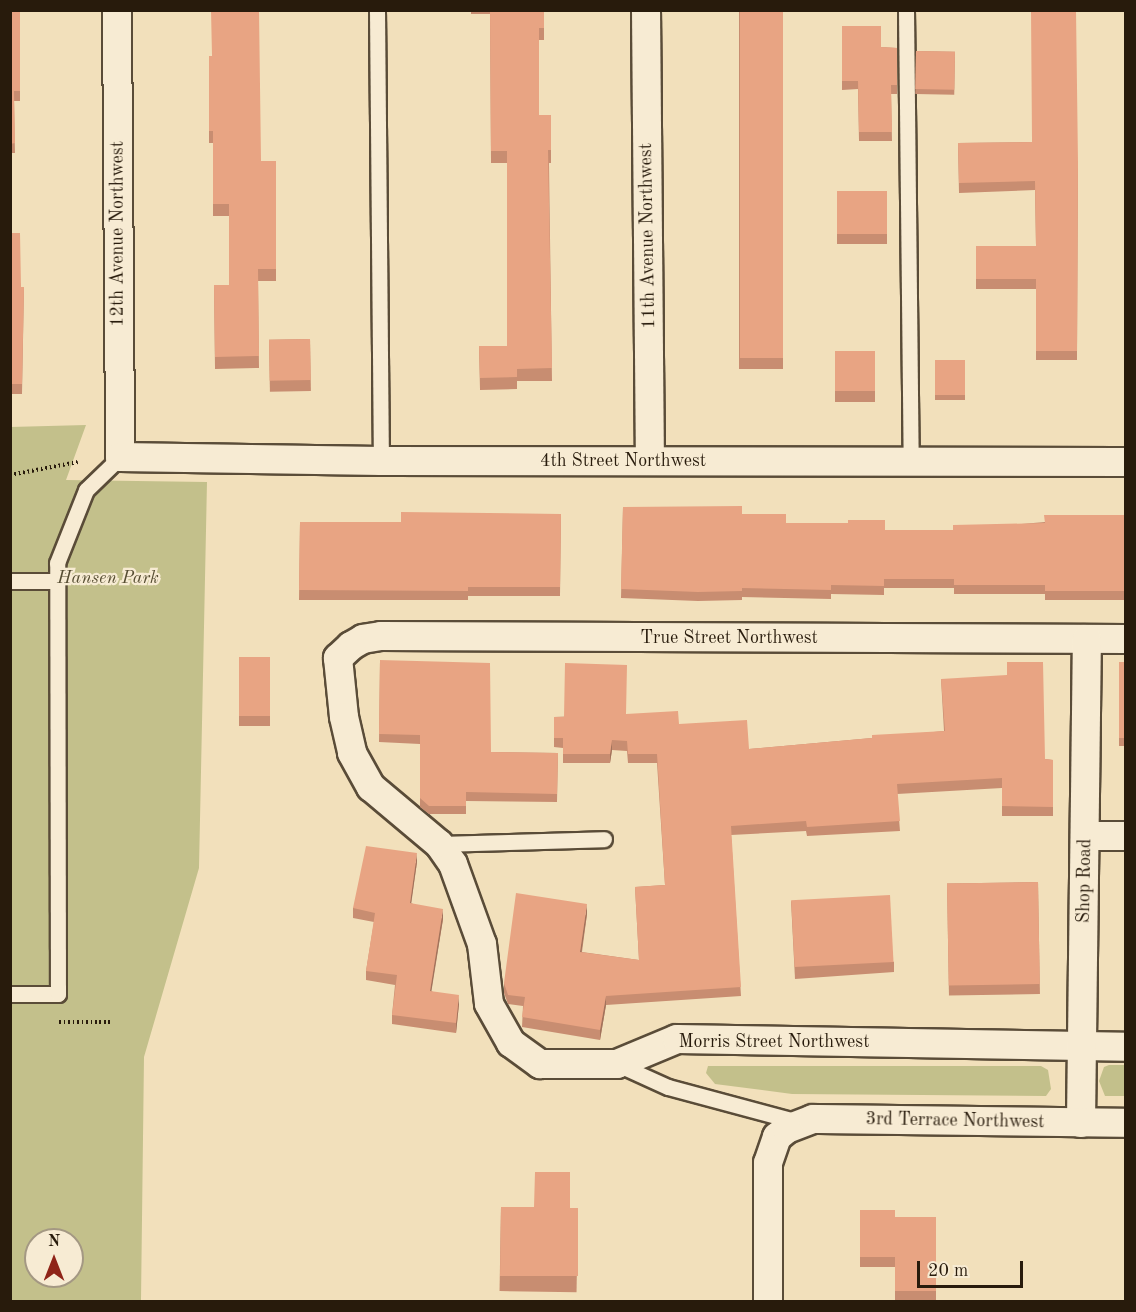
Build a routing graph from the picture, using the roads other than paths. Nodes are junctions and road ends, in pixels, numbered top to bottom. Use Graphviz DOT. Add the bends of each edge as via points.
graph roads {
  1 [pos="117,10"];
  2 [pos="377,10"];
  3 [pos="646,10"];
  4 [pos="906,10"];
  5 [pos="120,457"];
  6 [pos="381,461"];
  7 [pos="650,461"];
  8 [pos="911,461"];
  9 [pos="1125,462"];
  10 [pos="10,581"];
  11 [pos="57,581"];
  12 [pos="1087,639"];
  13 [pos="1125,639"];
  14 [pos="338,658"];
  15 [pos="1086,836"];
  16 [pos="1125,836"];
  17 [pos="604,839"];
  18 [pos="439,844"];
  19 [pos="10,994"];
  20 [pos="1082,1047"];
  21 [pos="1125,1047"];
  22 [pos="617,1064"];
  23 [pos="1082,1123"];
  24 [pos="1125,1123"];
  25 [pos="793,1126"];
  26 [pos="768,1302"];
  1 -- 5 [label="street, 12th Avenue Northwest"];
  2 -- 6 [label="lane"];
  3 -- 7 [label="street, 11th Avenue Northwest"];
  4 -- 8 [label="lane"];
  5 -- 6 [label="street, 4th Street Northwest"];
  5 -- 11 [label="lane" via="86,490 57,562"];
  6 -- 7 [label="street, 4th Street Northwest"];
  7 -- 8 [label="street, 4th Street Northwest"];
  8 -- 9 [label="street, 4th Street Northwest"];
  10 -- 11 [label="lane"];
  11 -- 19 [label="lane" via="58,994"];
  12 -- 13 [label="street, True Street Northwest"];
  12 -- 14 [label="street, True Street Northwest" via="381,636 363,639"];
  12 -- 15 [label="street, Shop Road"];
  14 -- 18 [label="street, Morris Street Northwest" via="352,753 371,787"];
  15 -- 16 [label="street"];
  15 -- 20 [label="street, Shop Road"];
  17 -- 18 [label="lane"];
  18 -- 22 [label="street, Morris Street Northwest" via="453,864 482,944 489,1004 511,1042 540,1064"];
  20 -- 21 [label="street, Morris Street Northwest"];
  20 -- 22 [label="street, Morris Street Northwest" via="677,1039"];
  20 -- 23 [label="street, Shop Road"];
  22 -- 25 [label="lane" via="668,1087"];
  23 -- 24 [label="street, 3rd Terrace Northwest"];
  23 -- 25 [label="street, 3rd Terrace Northwest" via="813,1119"];
  25 -- 26 [label="street" via="777,1137 768,1163"];
}
